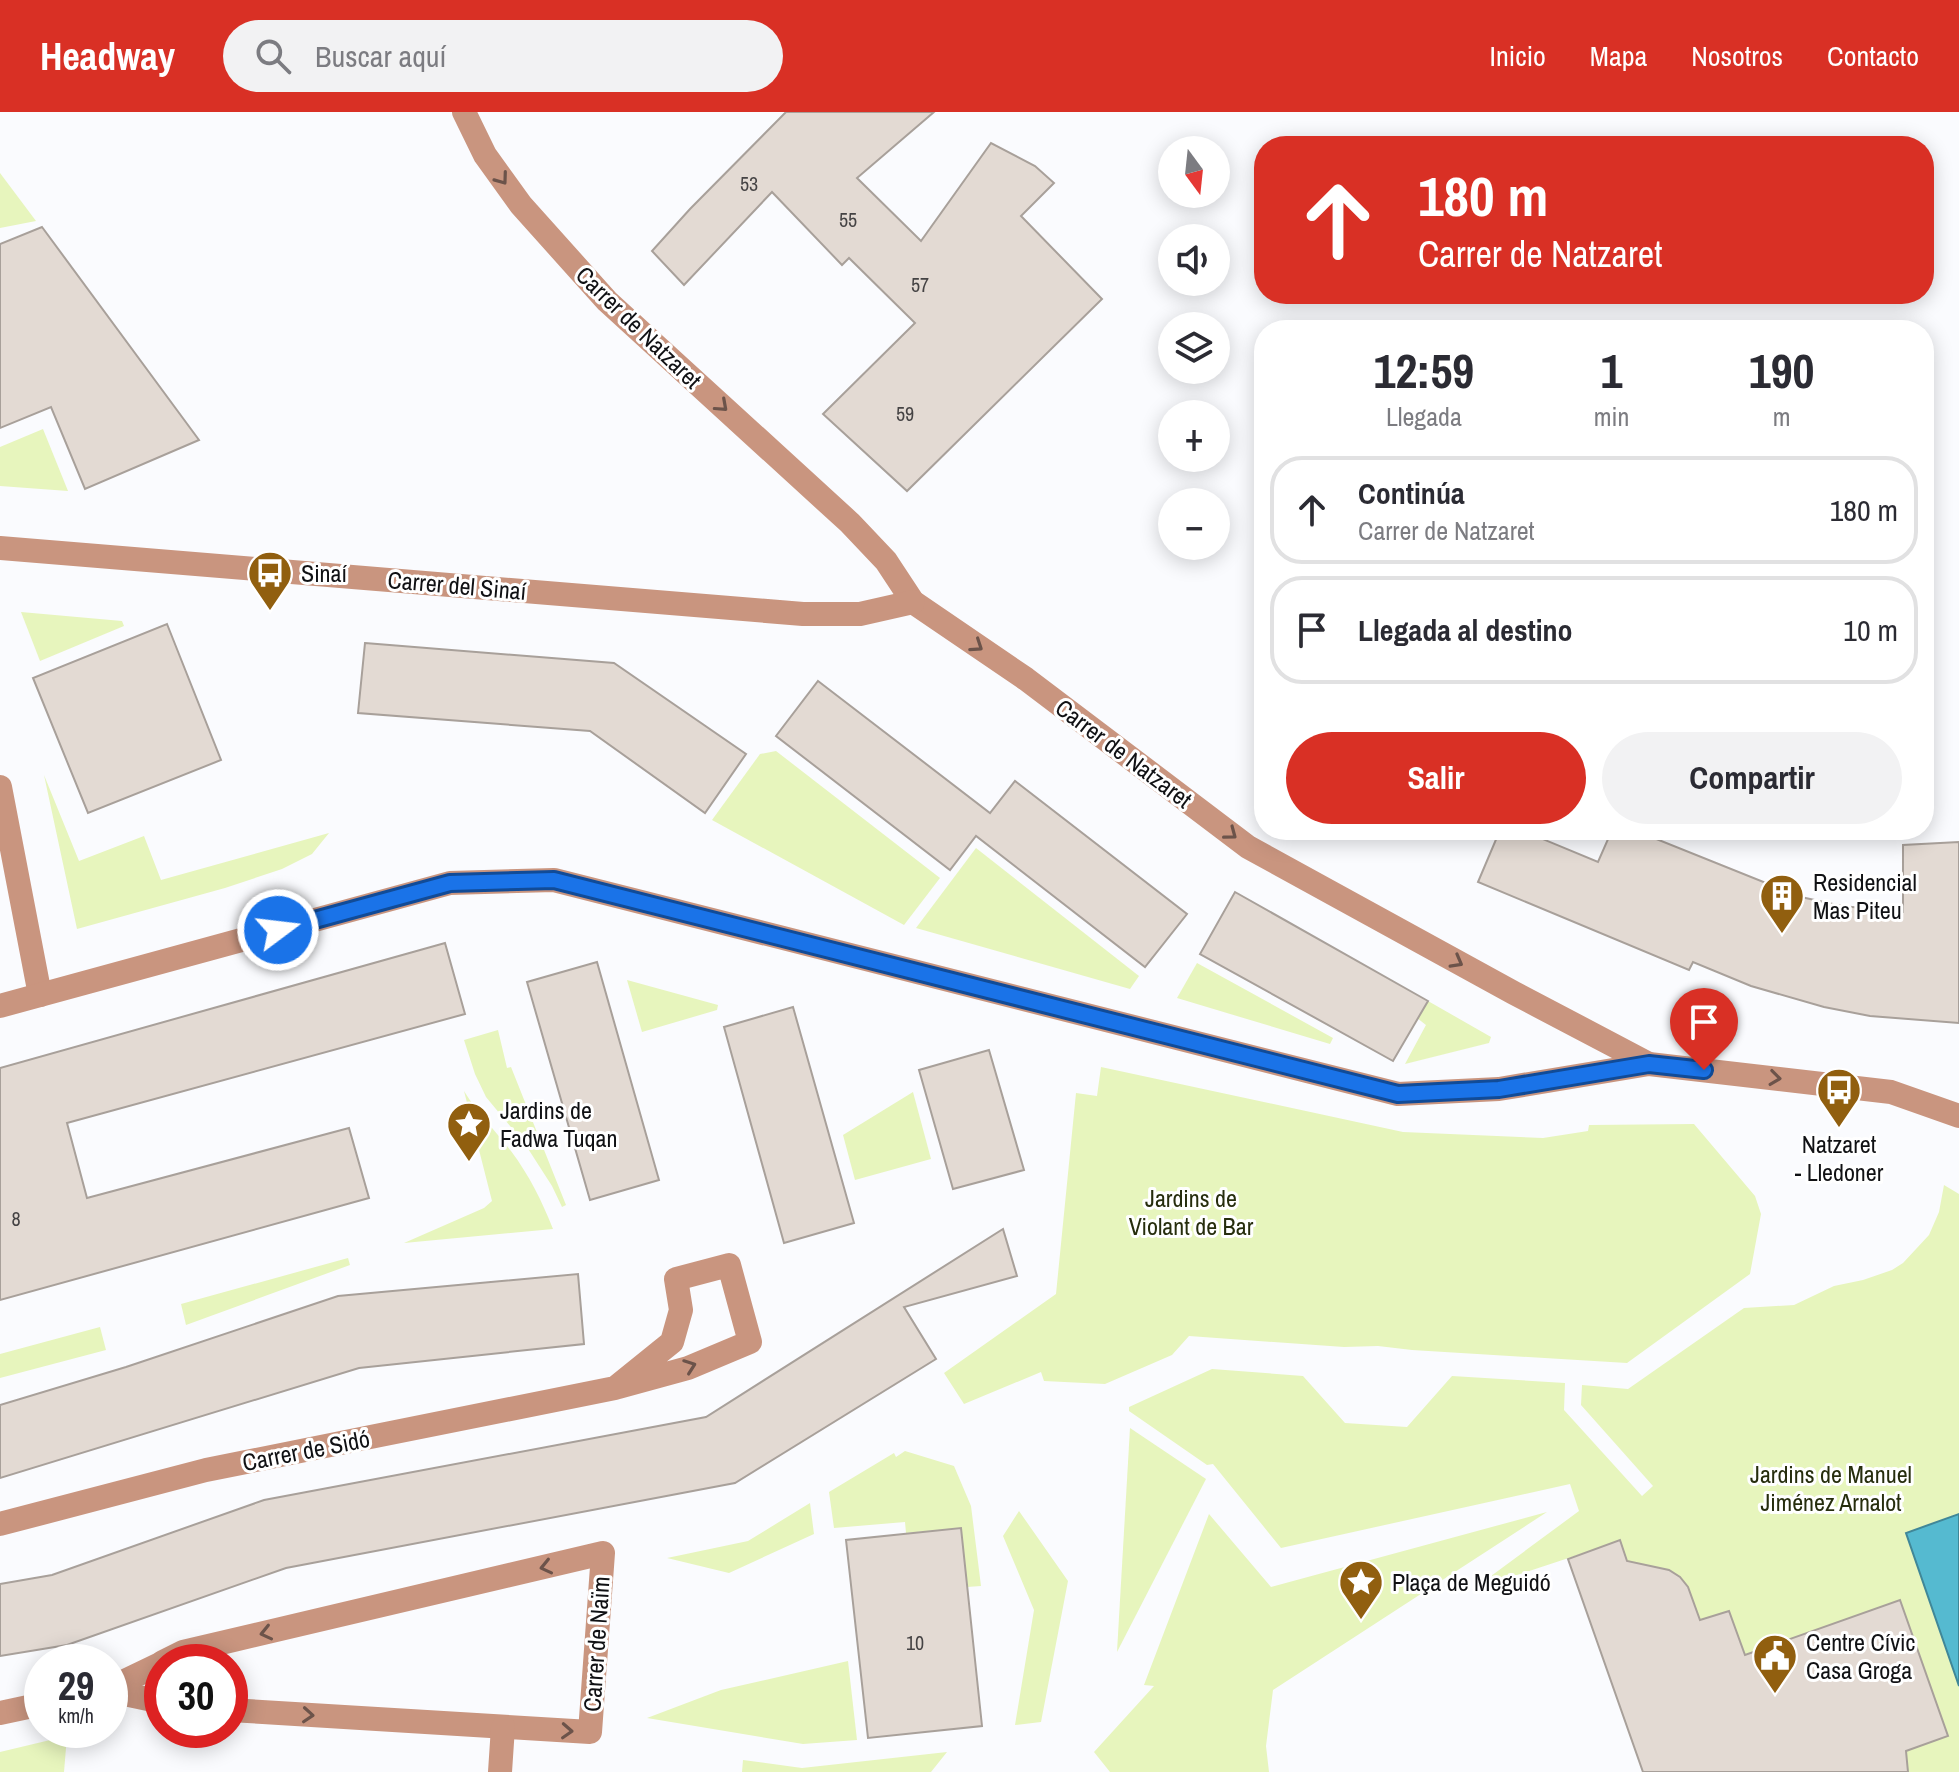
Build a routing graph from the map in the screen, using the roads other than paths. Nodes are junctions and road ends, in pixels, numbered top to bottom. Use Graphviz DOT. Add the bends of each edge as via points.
graph roads {
  1 [pos="464,112"];
  2 [pos="0,548"];
  3 [pos="913,602"];
  4 [pos="0,787"];
  5 [pos="40,995"];
  6 [pos="0,1006"];
  7 [pos="1649,1064"];
  8 [pos="1959,1116"];
  9 [pos="615,1388"];
  10 [pos="0,1524"];
  11 [pos="217,1644"];
  12 [pos="24,1708"];
  13 [pos="248,1711"];
  14 [pos="0,1713"];
  15 [pos="503,1727"];
  16 [pos="500,1772"];
  1 -- 3 [label="street, Carrer de Natzaret, one-way" via="485,155 521,205 607,301 850,523 886,561"];
  2 -- 3 [label="street, Carrer del Sinaí" via="803,614 860,614"];
  3 -- 7 [label="street, Carrer de Natzaret, one-way" via="1026,679 1248,847"];
  4 -- 5 [label="street"];
  5 -- 6 [label="street"];
  5 -- 7 [label="street" via="450,883 554,880 1398,1094 1499,1089"];
  7 -- 8 [label="street, Carrer de Natzaret, one-way" via="1891,1092"];
  9 -- 9 [label="street, Carrer de Sidó, one-way" via="688,1368 750,1342 729,1265 676,1279 681,1310 672,1342"];
  9 -- 10 [label="street, Carrer de Sidó" via="206,1470"];
  15 -- 11 [label="street, Carrer de Naïm, one-way" via="590,1732 603,1553"];
  12 -- 14 [label="street"];
  13 -- 15 [label="street, Carrer de Naïm, one-way"];
  15 -- 16 [label="street"];
}
